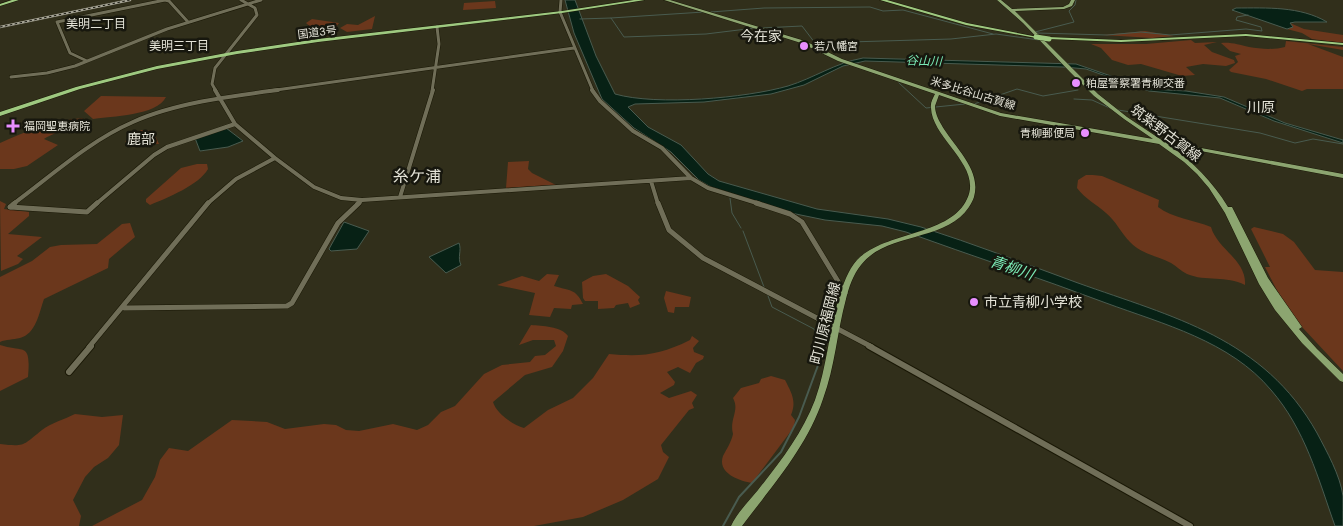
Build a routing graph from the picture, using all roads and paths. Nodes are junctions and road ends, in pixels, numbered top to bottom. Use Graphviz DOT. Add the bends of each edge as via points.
graph roads {
  1 [pos="17,0"];
  2 [pos="241,0"];
  3 [pos="261,0"];
  4 [pos="561,0"];
  5 [pos="632,0"];
  6 [pos="643,0"];
  7 [pos="666,0"];
  8 [pos="883,0"];
  9 [pos="1001,0"];
  10 [pos="1073,0"];
  11 [pos="0,4"];
  12 [pos="249,4"];
  13 [pos="583,8"];
  14 [pos="1013,10"];
  15 [pos="562,11"];
  16 [pos="188,22"];
  17 [pos="437,27"];
  18 [pos="1038,36"];
  19 [pos="1048,40"];
  20 [pos="1172,40"];
  21 [pos="1342,45"];
  22 [pos="574,48"];
  23 [pos="227,53"];
  24 [pos="87,61"];
  25 [pos="1069,65"];
  26 [pos="436,67"];
  27 [pos="11,77"];
  28 [pos="937,94"];
  29 [pos="219,98"];
  30 [pos="0,113"];
  31 [pos="235,124"];
  32 [pos="1151,135"];
  33 [pos="1141,138"];
  34 [pos="1165,143"];
  35 [pos="1182,150"];
  36 [pos="274,158"];
  37 [pos="1343,176"];
  38 [pos="691,178"];
  39 [pos="651,181"];
  40 [pos="400,197"];
  41 [pos="362,200"];
  42 [pos="845,294"];
  43 [pos="124,308"];
  44 [pos="836,328"];
  45 [pos="69,372"];
  46 [pos="1343,373"];
  47 [pos="1343,380"];
  48 [pos="736,526"];
  49 [pos="1190,526"];
  1 -- 11 [label="highway"];
  2 -- 12 [label="street"];
  3 -- 12 [label="street"];
  4 -- 15 [label="street"];
  5 -- 13 [label="highway, 国道3号"];
  6 -- 13 [label="highway, 国道3号"];
  7 -- 28 [label="main road, 米多比谷山古賀線" via="803,42 845,62"];
  8 -- 18 [label="highway" via="972,26"];
  9 -- 14 [label="main road"];
  10 -- 14 [label="main road" via="1072,5 1064,8"];
  12 -- 16 [label="street"];
  12 -- 23 [label="street" via="257,10 257,15"];
  13 -- 15 [label="highway, 国道3号"];
  14 -- 18 [label="main road"];
  15 -- 17 [label="highway, 国道3号"];
  15 -- 22 [label="street"];
  15 -- 23 [label="highway, 国道3号"];
  16 -- 24 [label="street"];
  16 -- 24 [label="street" via="165,0 57,22 70,53"];
  17 -- 23 [label="highway, 国道3号"];
  17 -- 26 [label="street" via="440,38"];
  18 -- 19 [label="highway, bridge"];
  18 -- 20 [label="highway"];
  19 -- 20 [label="highway" via="1120,44"];
  19 -- 25 [label="main road, 筑紫野古賀線"];
  20 -- 21 [label="highway" via="1246,35"];
  22 -- 26 [label="street"];
  22 -- 38 [label="street" via="596,96 633,131 669,153"];
  23 -- 29 [label="street" via="212,77"];
  23 -- 30 [label="highway, 国道3号" via="120,75"];
  24 -- 27 [label="street" via="58,71"];
  25 -- 32 [label="main road, 筑紫野古賀線" via="1097,96"];
  25 -- 34 [label="main road, 筑紫野古賀線" via="1101,96"];
  26 -- 29 [label="street"];
  26 -- 40 [label="street" via="424,120"];
  28 -- 33 [label="main road, 米多比谷山古賀線" via="1008,116"];
  28 -- 42 [label="main road, 町川原福岡線" via="932,102 934,116 969,169 974,185 970,200 952,219 879,247 865,257 855,268"];
  29 -- 31 [label="street"];
  29 -- 31 [label="street" via="149,116 117,130 87,148 10,207 87,212 154,155"];
  31 -- 36 [label="street"];
  32 -- 33 [label="main road"];
  32 -- 34 [label="main road, 筑紫野古賀線"];
  33 -- 34 [label="main road, 米多比谷山古賀線"];
  34 -- 35 [label="main road, 筑紫野古賀線"];
  34 -- 47 [label="main road, 筑紫野古賀線" via="1213,190 1278,309"];
  35 -- 37 [label="main road"];
  35 -- 46 [label="main road, 筑紫野古賀線" via="1224,197 1285,310"];
  36 -- 41 [label="street" via="326,194"];
  36 -- 43 [label="street" via="236,179 216,195"];
  38 -- 39 [label="street"];
  38 -- 42 [label="street" via="708,188 790,214 802,222"];
  39 -- 40 [label="street"];
  39 -- 44 [label="street" via="663,219 672,234 703,258"];
  40 -- 41 [label="street"];
  41 -- 43 [label="street" via="338,223 292,303 287,306"];
  42 -- 44 [label="main road, 町川原福岡線"];
  43 -- 45 [label="street"];
  44 -- 48 [label="main road, 町川原福岡線" via="828,368 809,424 773,479"];
  44 -- 49 [label="street"];
}
